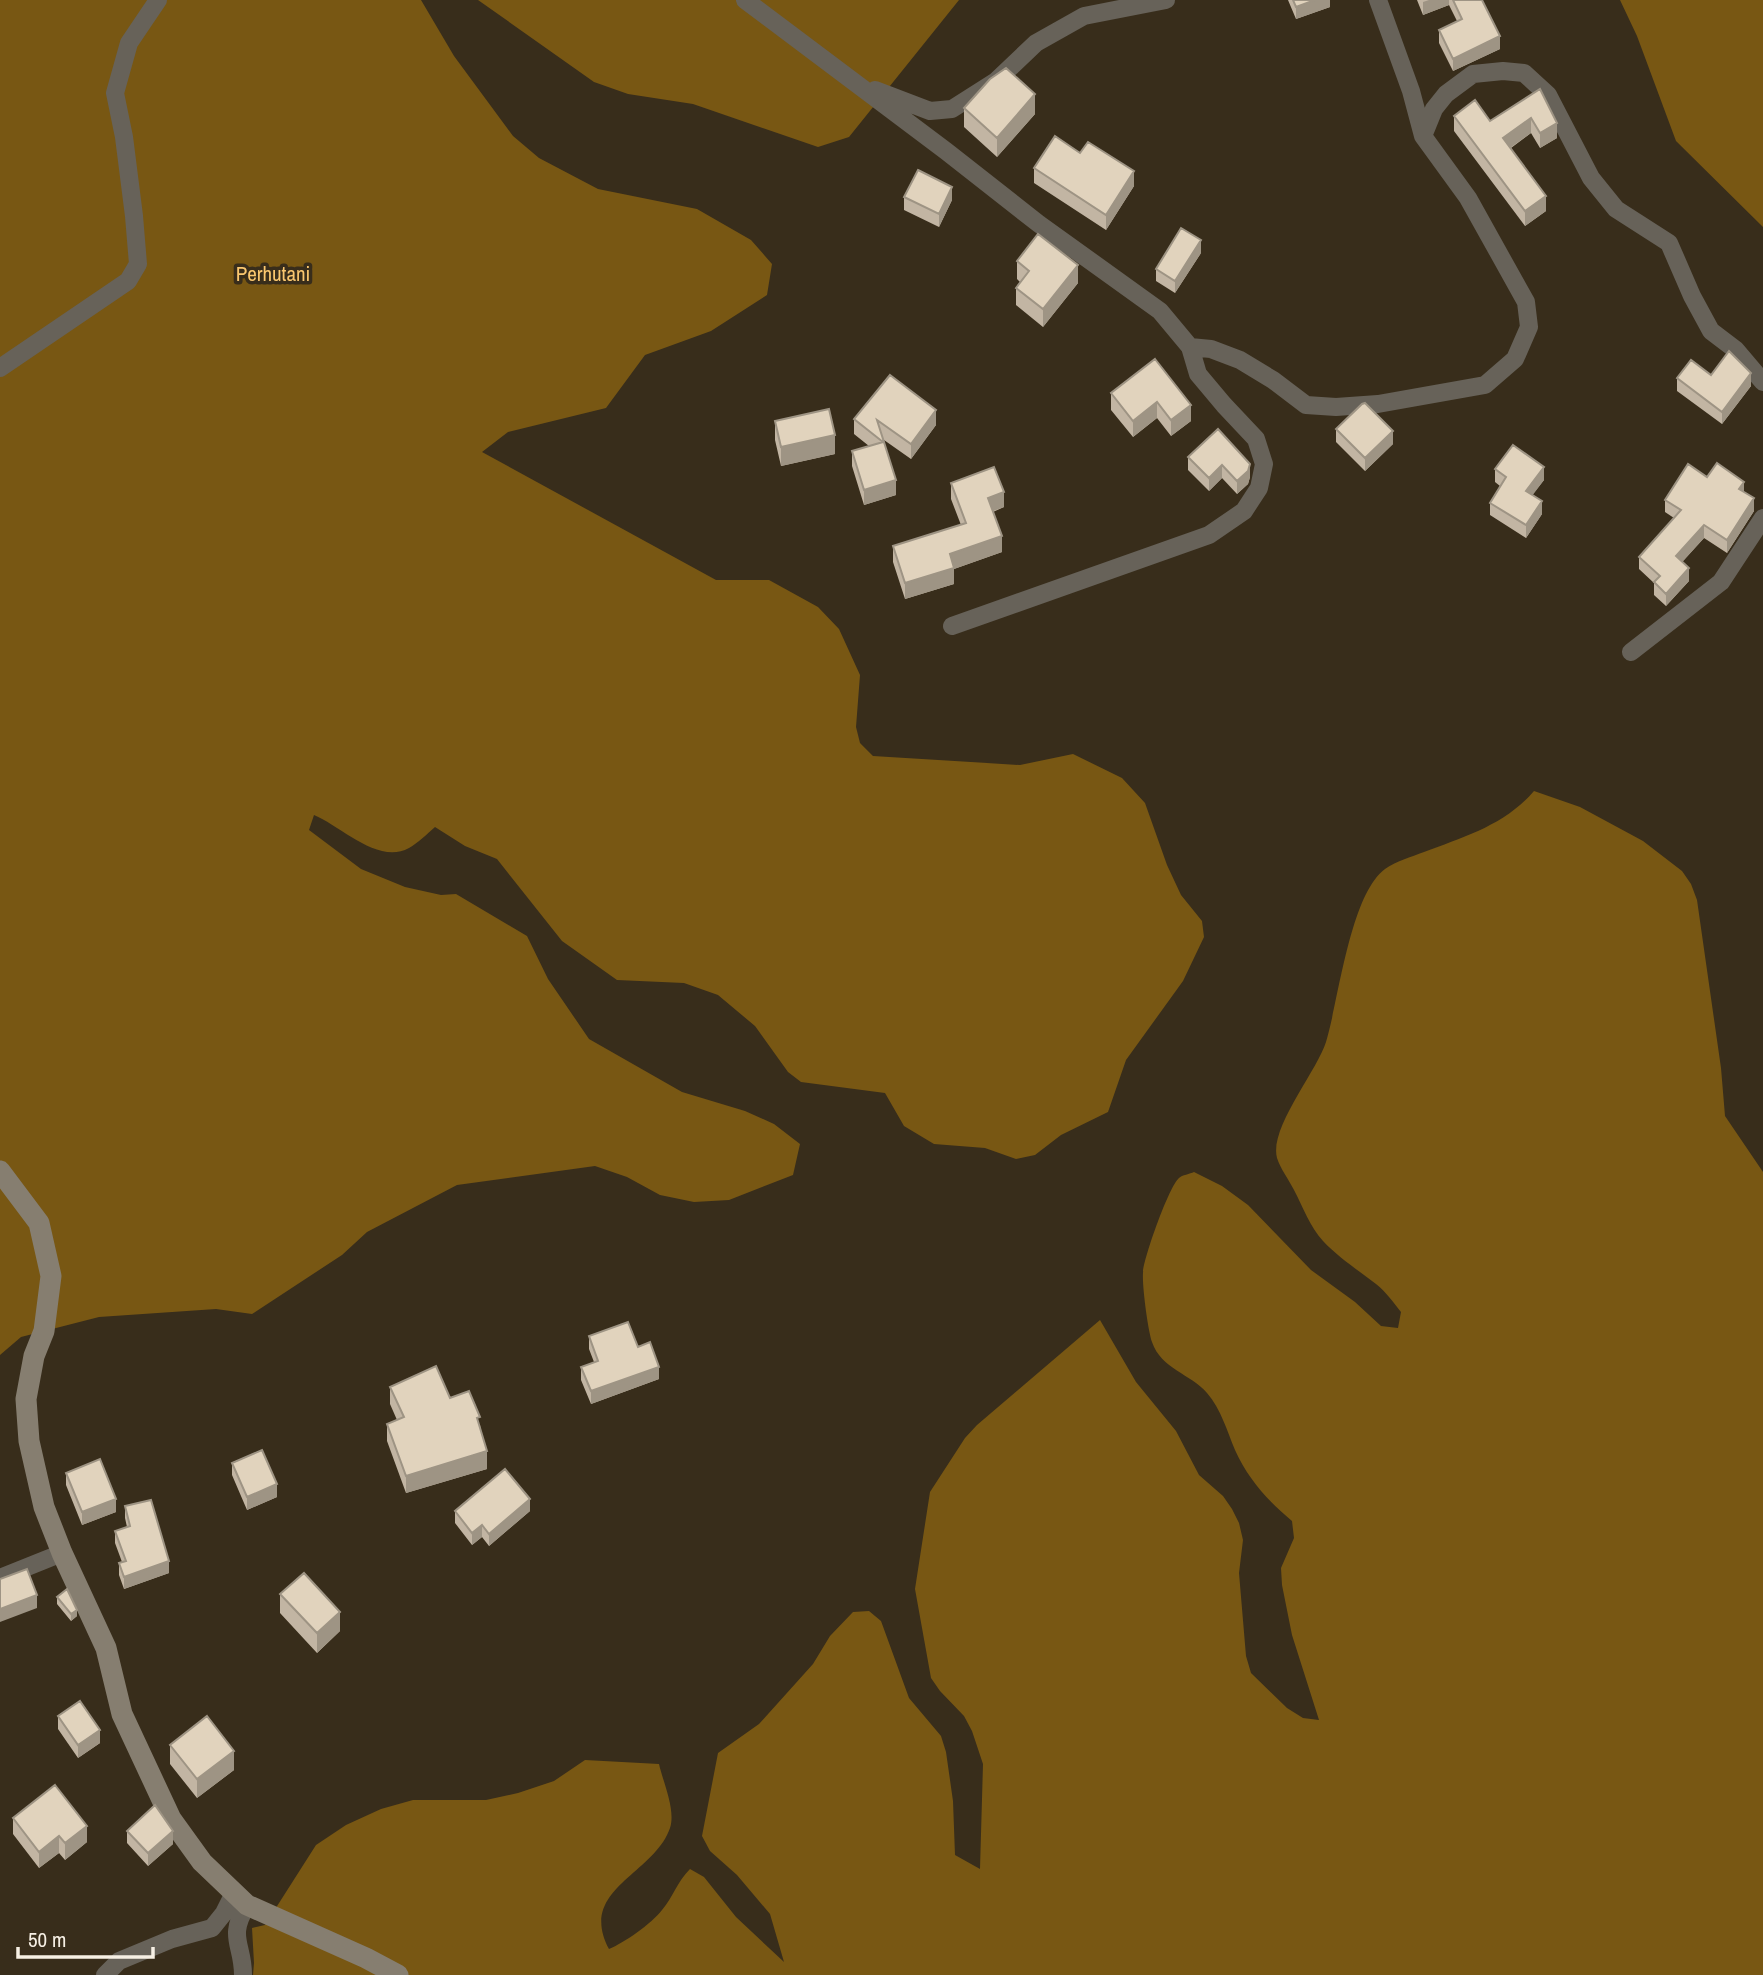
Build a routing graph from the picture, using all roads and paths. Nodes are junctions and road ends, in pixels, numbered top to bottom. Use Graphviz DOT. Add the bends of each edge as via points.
graph roads {
  1 [pos="158,0"];
  2 [pos="744,0"];
  3 [pos="1166,0"];
  4 [pos="1378,0"];
  5 [pos="838,71"];
  6 [pos="1423,136"];
  7 [pos="1190,347"];
  8 [pos="0,368"];
  9 [pos="1763,382"];
  10 [pos="1763,518"];
  11 [pos="952,626"];
  12 [pos="1631,652"];
  13 [pos="0,1171"];
  14 [pos="62,1553"];
  15 [pos="0,1578"];
  16 [pos="241,1899"];
  17 [pos="105,1975"];
  18 [pos="243,1975"];
  19 [pos="398,1975"];
  1 -- 8 [label="street" via="129,43 115,93 134,216 135,272"];
  2 -- 5 [label="street"];
  3 -- 5 [label="street" via="1084,16 1036,43 996,81 952,109 930,111"];
  4 -- 6 [label="street"];
  5 -- 7 [label="street" via="1160,312"];
  6 -- 7 [label="street" via="1468,198 1526,302 1529,327 1515,359 1485,384 1336,407 1306,405 1240,359"];
  6 -- 9 [label="street" via="1446,94 1473,74 1524,73 1548,95 1591,178 1616,209 1669,243 1711,331 1736,350"];
  7 -- 11 [label="street" via="1198,374 1256,439 1264,464 1259,488 1244,511 1209,535"];
  10 -- 12 [label="street" via="1721,582"];
  13 -- 14 [label="main road" via="39,1223 51,1276 44,1331 26,1399 44,1507"];
  14 -- 15 [label="street"];
  14 -- 16 [label="main road" via="106,1648 122,1714 171,1819 202,1862"];
  16 -- 17 [label="street" via="212,1928 119,1961"];
  16 -- 18 [label="street" via="236,1930"];
  16 -- 19 [label="main road"];
}
